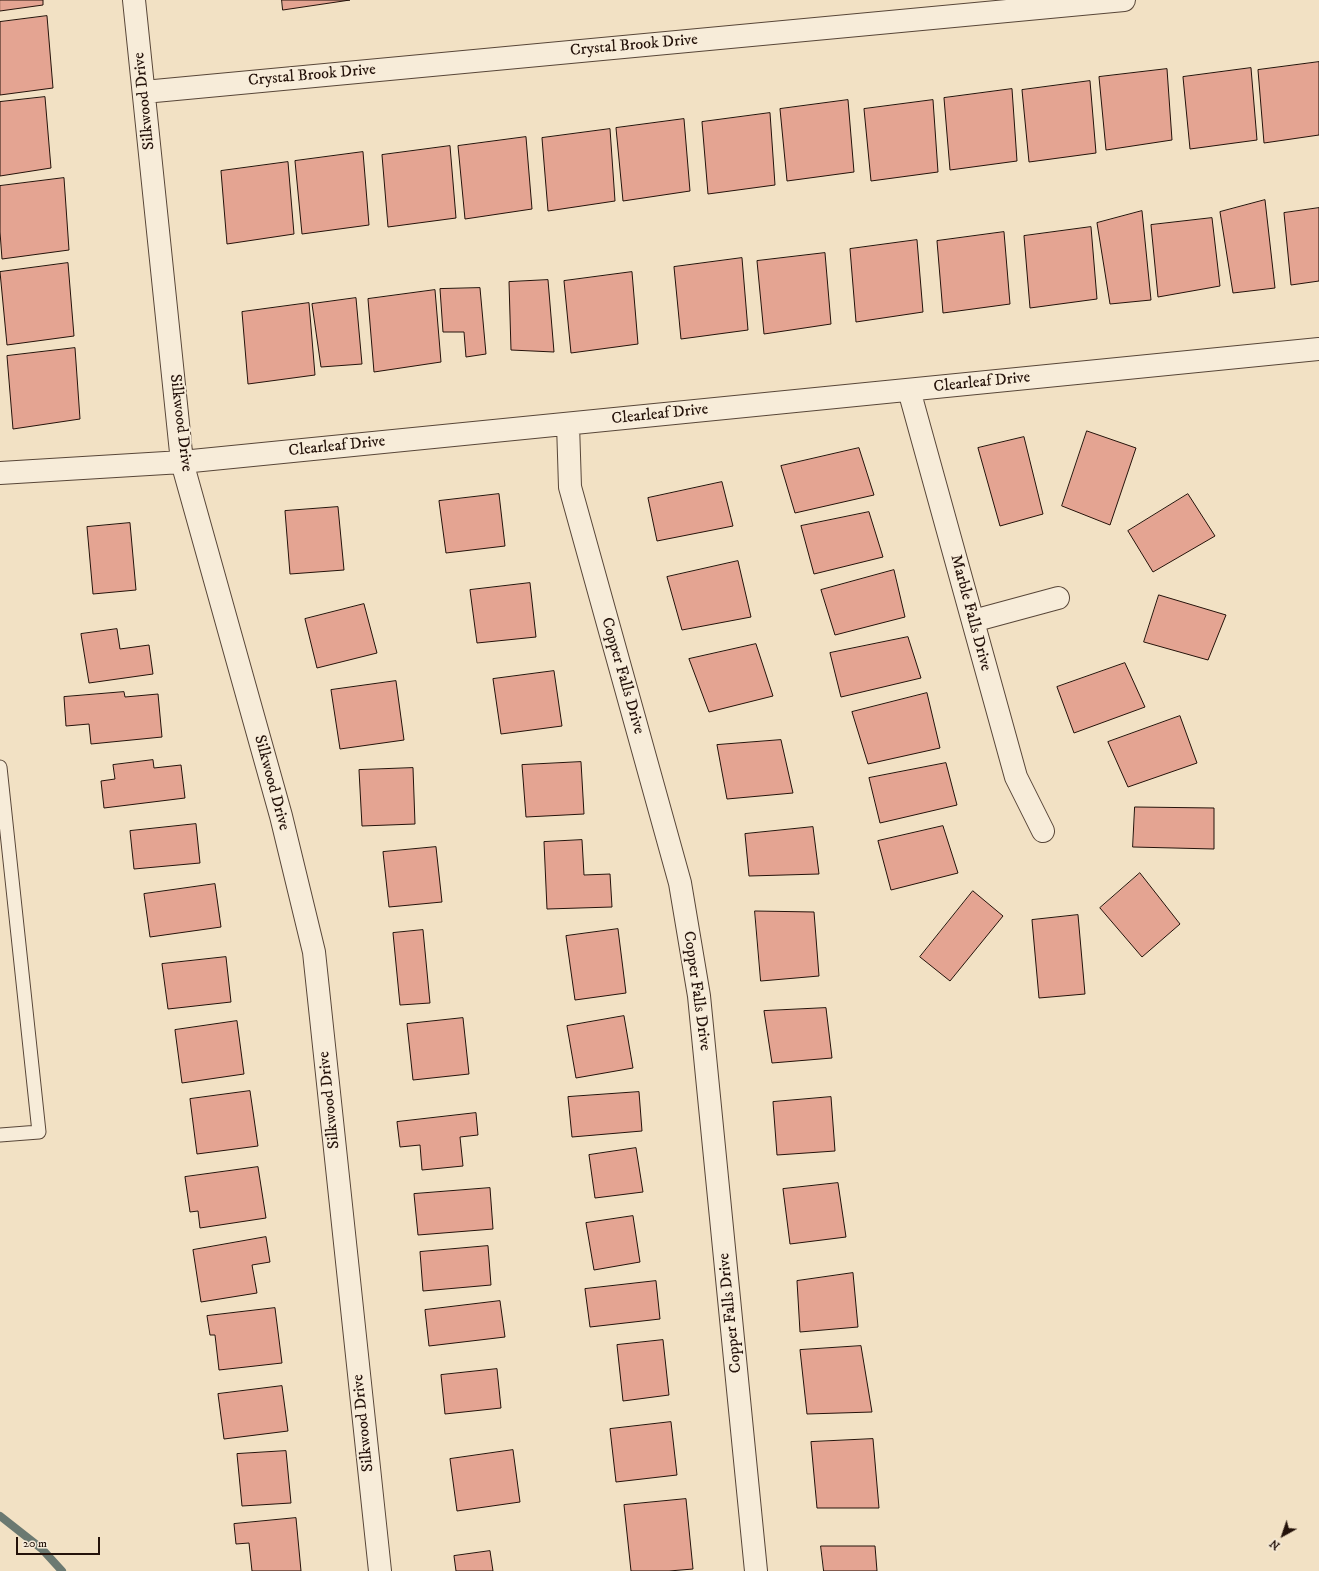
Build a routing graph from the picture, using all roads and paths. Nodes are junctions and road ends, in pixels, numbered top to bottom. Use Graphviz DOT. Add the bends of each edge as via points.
graph roads {
  1 [pos="134,0"];
  2 [pos="1124,0"];
  3 [pos="144,92"];
  4 [pos="1319,349"];
  5 [pos="909,390"];
  6 [pos="568,424"];
  7 [pos="182,462"];
  8 [pos="0,473"];
  9 [pos="1058,598"];
  10 [pos="973,621"];
  11 [pos="0,767"];
  12 [pos="1043,831"];
  13 [pos="0,1135"];
  14 [pos="380,1571"];
  15 [pos="756,1571"];
  1 -- 3 [label="street, Silkwood Drive"];
  2 -- 3 [label="street, Crystal Brook Drive"];
  3 -- 7 [label="street, Silkwood Drive"];
  4 -- 5 [label="street, Clearleaf Drive"];
  5 -- 6 [label="street, Clearleaf Drive"];
  5 -- 10 [label="street, Marble Falls Drive"];
  6 -- 7 [label="street, Clearleaf Drive"];
  6 -- 15 [label="street, Copper Falls Drive" via="570,487 680,883 699,996"];
  7 -- 8 [label="street, Clearleaf Drive"];
  7 -- 14 [label="street, Silkwood Drive" via="280,816 314,952"];
  9 -- 10 [label="street"];
  10 -- 12 [label="street, Marble Falls Drive" via="1016,777"];
  11 -- 13 [label="lane" via="39,1132"];
}
